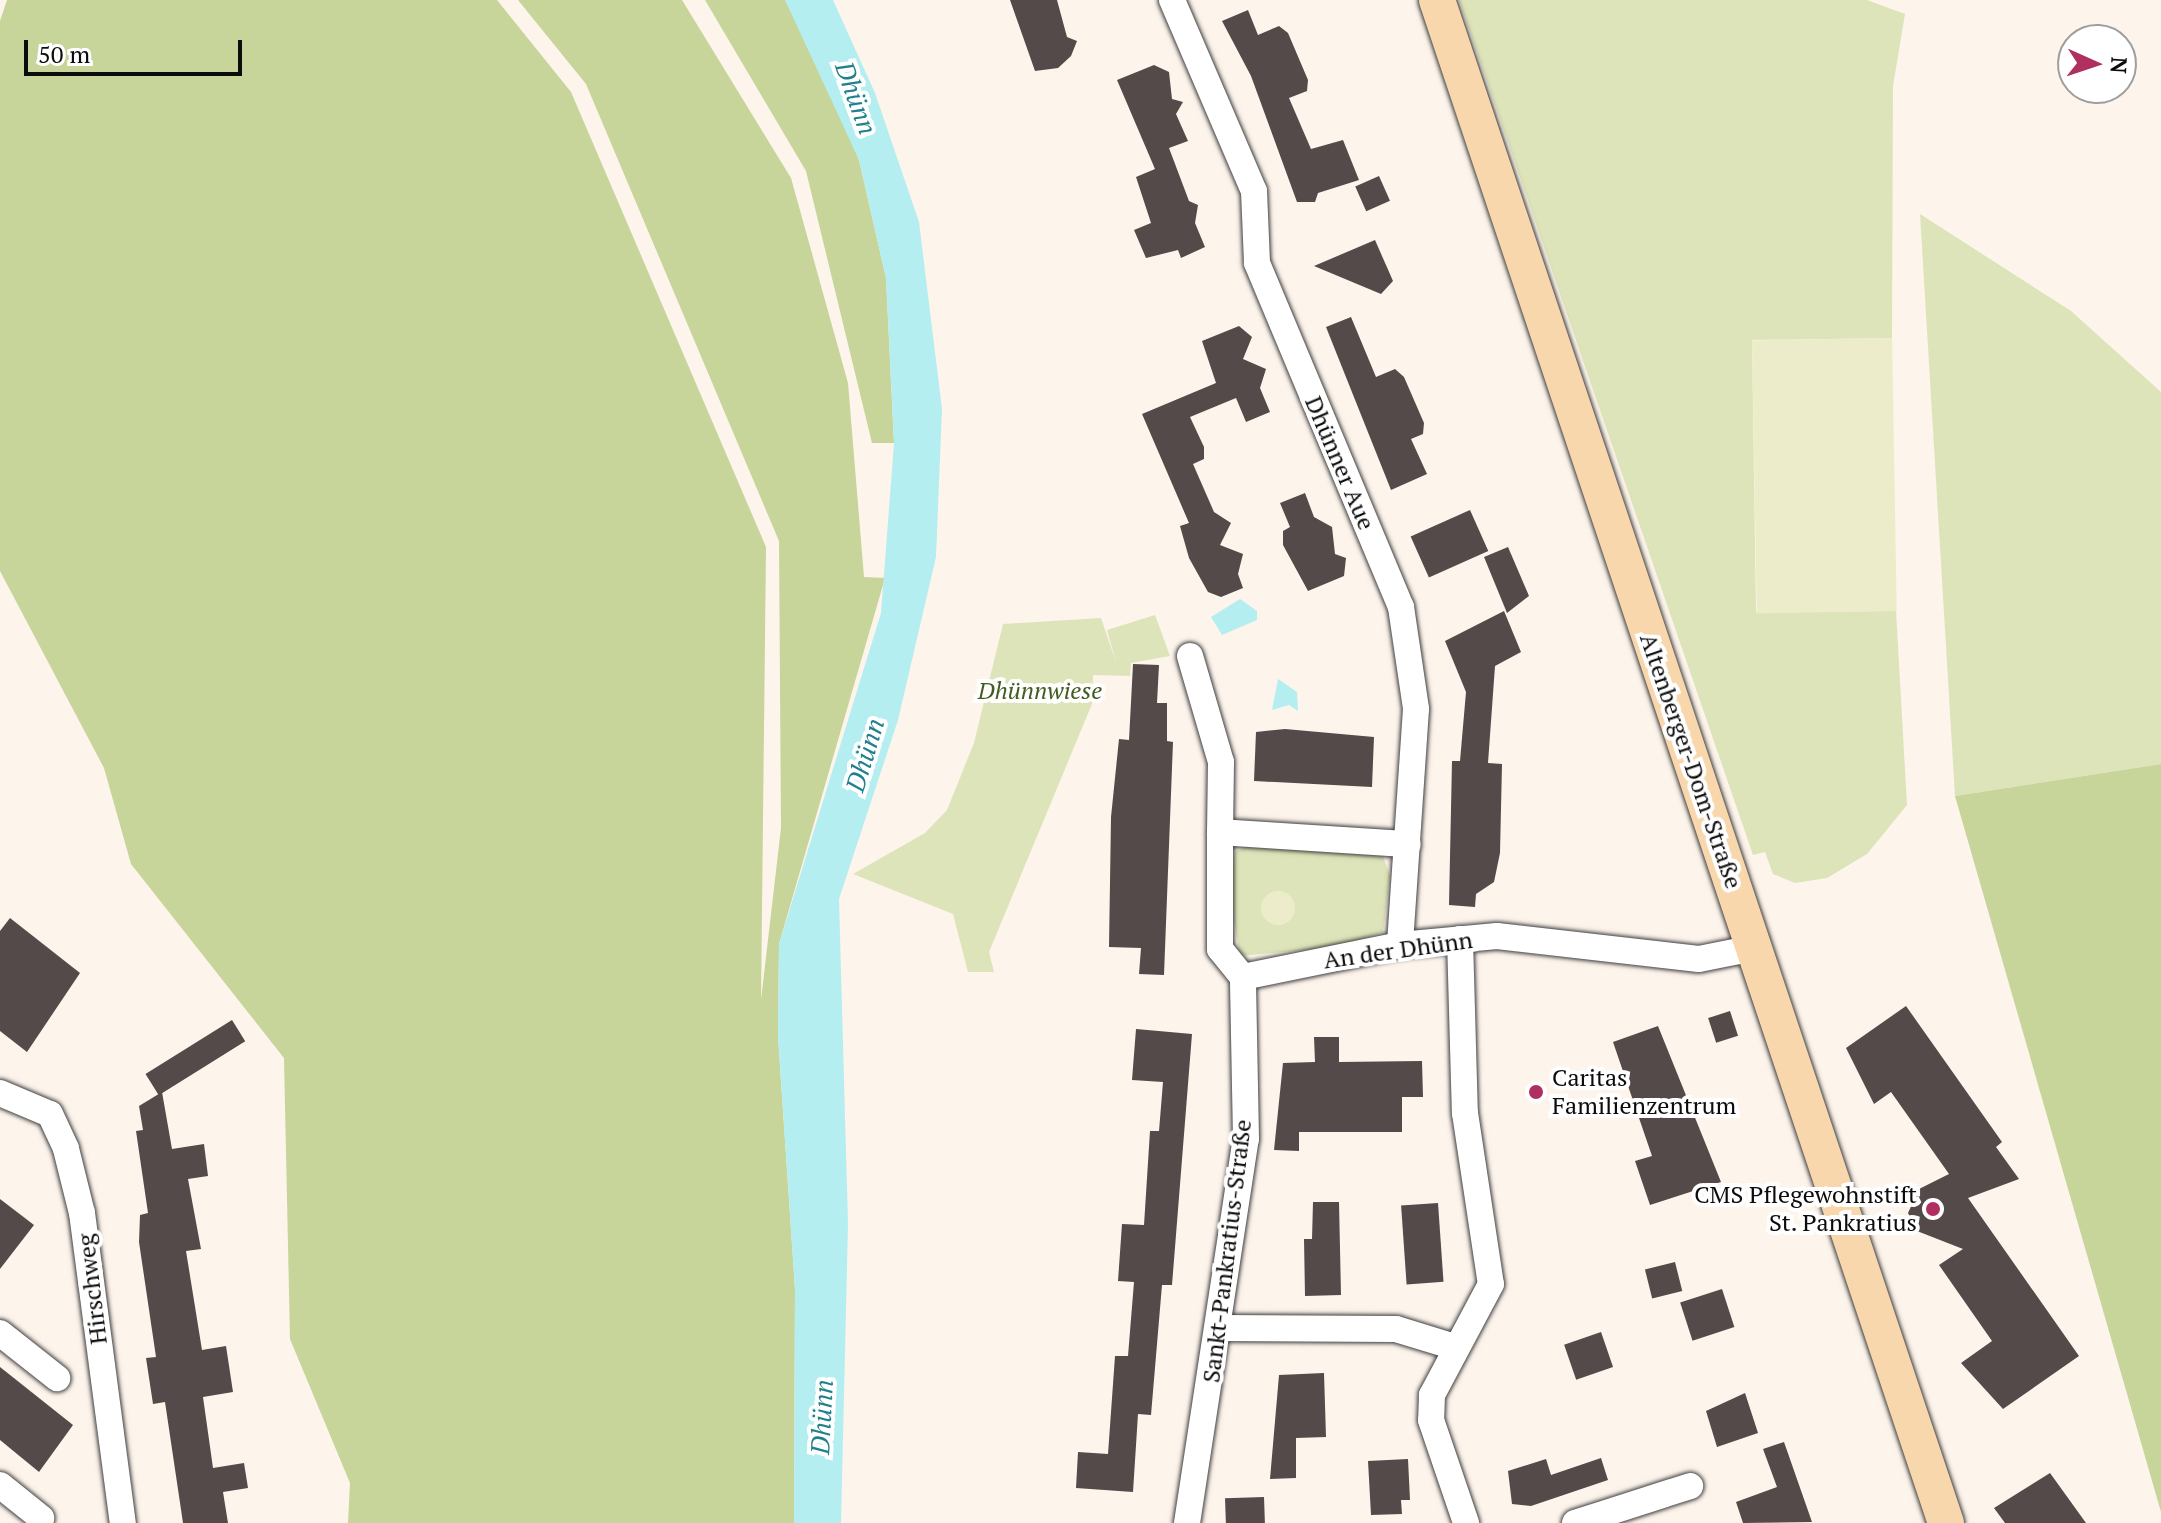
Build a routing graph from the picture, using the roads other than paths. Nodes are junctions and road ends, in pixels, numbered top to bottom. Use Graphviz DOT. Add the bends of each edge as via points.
graph roads {
  1 [pos="1172,0"];
  2 [pos="1437,0"];
  3 [pos="1190,656"];
  4 [pos="1220,832"];
  5 [pos="1408,844"];
  6 [pos="1460,939"];
  7 [pos="1400,945"];
  8 [pos="1754,948"];
  9 [pos="1243,977"];
  10 [pos="0,1093"];
  11 [pos="1220,1328"];
  12 [pos="0,1333"];
  13 [pos="1455,1347"];
  14 [pos="57,1378"];
  15 [pos="0,1485"];
  16 [pos="1690,1486"];
  17 [pos="41,1518"];
  18 [pos="123,1523"];
  19 [pos="1187,1523"];
  20 [pos="1466,1523"];
  21 [pos="1575,1523"];
  22 [pos="1946,1523"];
  1 -- 5 [label="street, Dhünner Aue" via="1254,191 1257,263 1401,607 1416,709"];
  2 -- 8 [label="main road, Altenberger-Dom-Straße"];
  3 -- 4 [label="street" via="1221,762"];
  4 -- 5 [label="street"];
  4 -- 9 [label="street" via="1220,949"];
  5 -- 7 [label="street, Dhünner Aue"];
  6 -- 7 [label="street, An der Dhünn"];
  6 -- 8 [label="street, An der Dhünn" via="1497,936 1699,959"];
  6 -- 13 [label="street" via="1465,1113 1491,1284"];
  7 -- 9 [label="street, An der Dhünn"];
  8 -- 22 [label="main road, Altenberger-Dom-Straße"];
  9 -- 11 [label="street, Sankt-Pankratius-Straße" via="1246,1139"];
  10 -- 18 [label="street, Hirschweg" via="50,1114 66,1149 82,1213"];
  11 -- 13 [label="street" via="1396,1329"];
  11 -- 19 [label="street, Sankt-Pankratius-Straße"];
  12 -- 14 [label="street"];
  13 -- 20 [label="street" via="1432,1395 1431,1420"];
  15 -- 17 [label="street"];
  16 -- 21 [label="street"];
}
